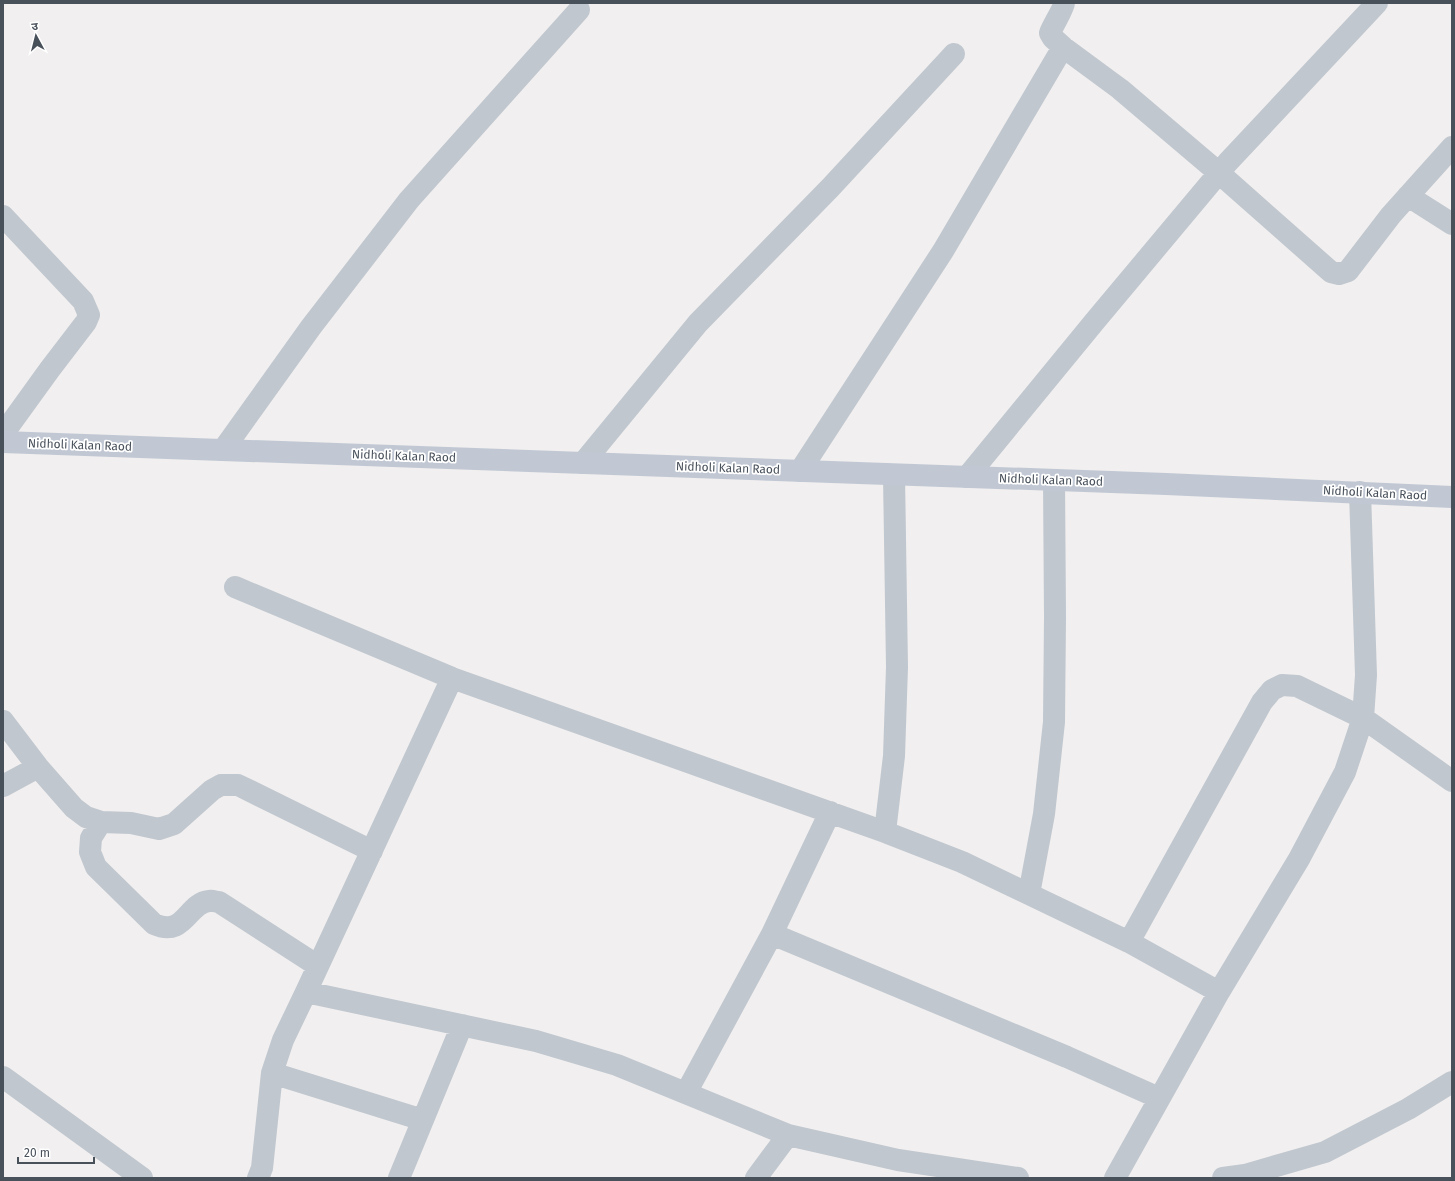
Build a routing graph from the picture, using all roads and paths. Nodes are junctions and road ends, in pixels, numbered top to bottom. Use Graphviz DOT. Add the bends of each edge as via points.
graph roads {
  1 [pos="1064,3"];
  2 [pos="1377,3"];
  3 [pos="579,10"];
  4 [pos="1063,47"];
  5 [pos="954,54"];
  6 [pos="1452,147"];
  7 [pos="1219,173"];
  8 [pos="1408,196"];
  9 [pos="3,216"];
  10 [pos="1452,224"];
  11 [pos="3,434"];
  12 [pos="3,442"];
  13 [pos="223,450"];
  14 [pos="583,463"];
  15 [pos="800,471"];
  16 [pos="894,475"];
  17 [pos="967,477"];
  18 [pos="1054,480"];
  19 [pos="1360,492"];
  20 [pos="1452,496"];
  21 [pos="235,587"];
  22 [pos="452,678"];
  23 [pos="1363,718"];
  24 [pos="3,721"];
  25 [pos="38,767"];
  26 [pos="1452,781"];
  27 [pos="3,786"];
  28 [pos="830,812"];
  29 [pos="101,822"];
  30 [pos="884,832"];
  31 [pos="372,851"];
  32 [pos="1029,894"];
  33 [pos="772,934"];
  34 [pos="1129,942"];
  35 [pos="318,966"];
  36 [pos="306,992"];
  37 [pos="1219,992"];
  38 [pos="462,1025"];
  39 [pos="272,1073"];
  40 [pos="3,1077"];
  41 [pos="1452,1082"];
  42 [pos="686,1093"];
  43 [pos="1159,1098"];
  44 [pos="423,1120"];
  45 [pos="788,1135"];
  46 [pos="1245,1176"];
  47 [pos="142,1178"];
  48 [pos="258,1178"];
  49 [pos="399,1178"];
  50 [pos="756,1178"];
  51 [pos="1018,1178"];
  52 [pos="1115,1178"];
  53 [pos="1223,1178"];
  1 -- 4 [label="street" via="1050,33"];
  2 -- 7 [label="street"];
  3 -- 13 [label="street" via="409,200 311,327"];
  4 -- 7 [label="street" via="1120,89"];
  4 -- 15 [label="street" via="943,250"];
  5 -- 14 [label="street" via="830,188 698,323"];
  6 -- 8 [label="street"];
  7 -- 8 [label="street" via="1331,272 1338,274 1348,271"];
  7 -- 17 [label="street"];
  8 -- 10 [label="street"];
  9 -- 11 [label="street" via="83,301 89,315"];
  12 -- 13 [label="street, Nidholi Kalan Raod"];
  13 -- 14 [label="street, Nidholi Kalan Raod"];
  14 -- 15 [label="street, Nidholi Kalan Raod"];
  15 -- 16 [label="street, Nidholi Kalan Raod"];
  16 -- 17 [label="street, Nidholi Kalan Raod"];
  16 -- 30 [label="street" via="897,667 894,756"];
  17 -- 18 [label="street, Nidholi Kalan Raod"];
  18 -- 19 [label="street, Nidholi Kalan Raod"];
  18 -- 32 [label="street" via="1054,722 1044,814"];
  19 -- 20 [label="street, Nidholi Kalan Raod"];
  19 -- 23 [label="street" via="1366,675"];
  21 -- 22 [label="street"];
  22 -- 28 [label="street"];
  22 -- 31 [label="street"];
  23 -- 26 [label="street"];
  23 -- 34 [label="street" via="1297,686 1282,685 1272,690 1262,702"];
  23 -- 37 [label="street" via="1344,772 1299,859"];
  24 -- 25 [label="street"];
  25 -- 27 [label="street"];
  25 -- 29 [label="street" via="74,808 86,817"];
  28 -- 30 [label="street"];
  28 -- 33 [label="street"];
  29 -- 31 [label="street" via="131,823 159,829 174,824 212,790 221,785 238,785"];
  29 -- 35 [label="street" via="92,838 90,852 96,867 154,924 163,928 176,926 201,904 209,901 218,902"];
  30 -- 32 [label="street" via="962,862"];
  31 -- 35 [label="street"];
  32 -- 34 [label="street"];
  33 -- 42 [label="street"];
  33 -- 43 [label="street" via="1068,1057"];
  34 -- 37 [label="street"];
  35 -- 36 [label="street"];
  36 -- 38 [label="street"];
  36 -- 39 [label="street" via="283,1040"];
  37 -- 43 [label="street"];
  38 -- 42 [label="street" via="536,1041 617,1065"];
  38 -- 44 [label="street"];
  39 -- 44 [label="street"];
  39 -- 48 [label="street" via="262,1168"];
  40 -- 47 [label="street"];
  41 -- 46 [label="street" via="1408,1109 1325,1152"];
  42 -- 45 [label="street"];
  43 -- 52 [label="street"];
  44 -- 49 [label="street"];
  45 -- 50 [label="street"];
  45 -- 51 [label="street" via="898,1160"];
  46 -- 53 [label="street"];
}
